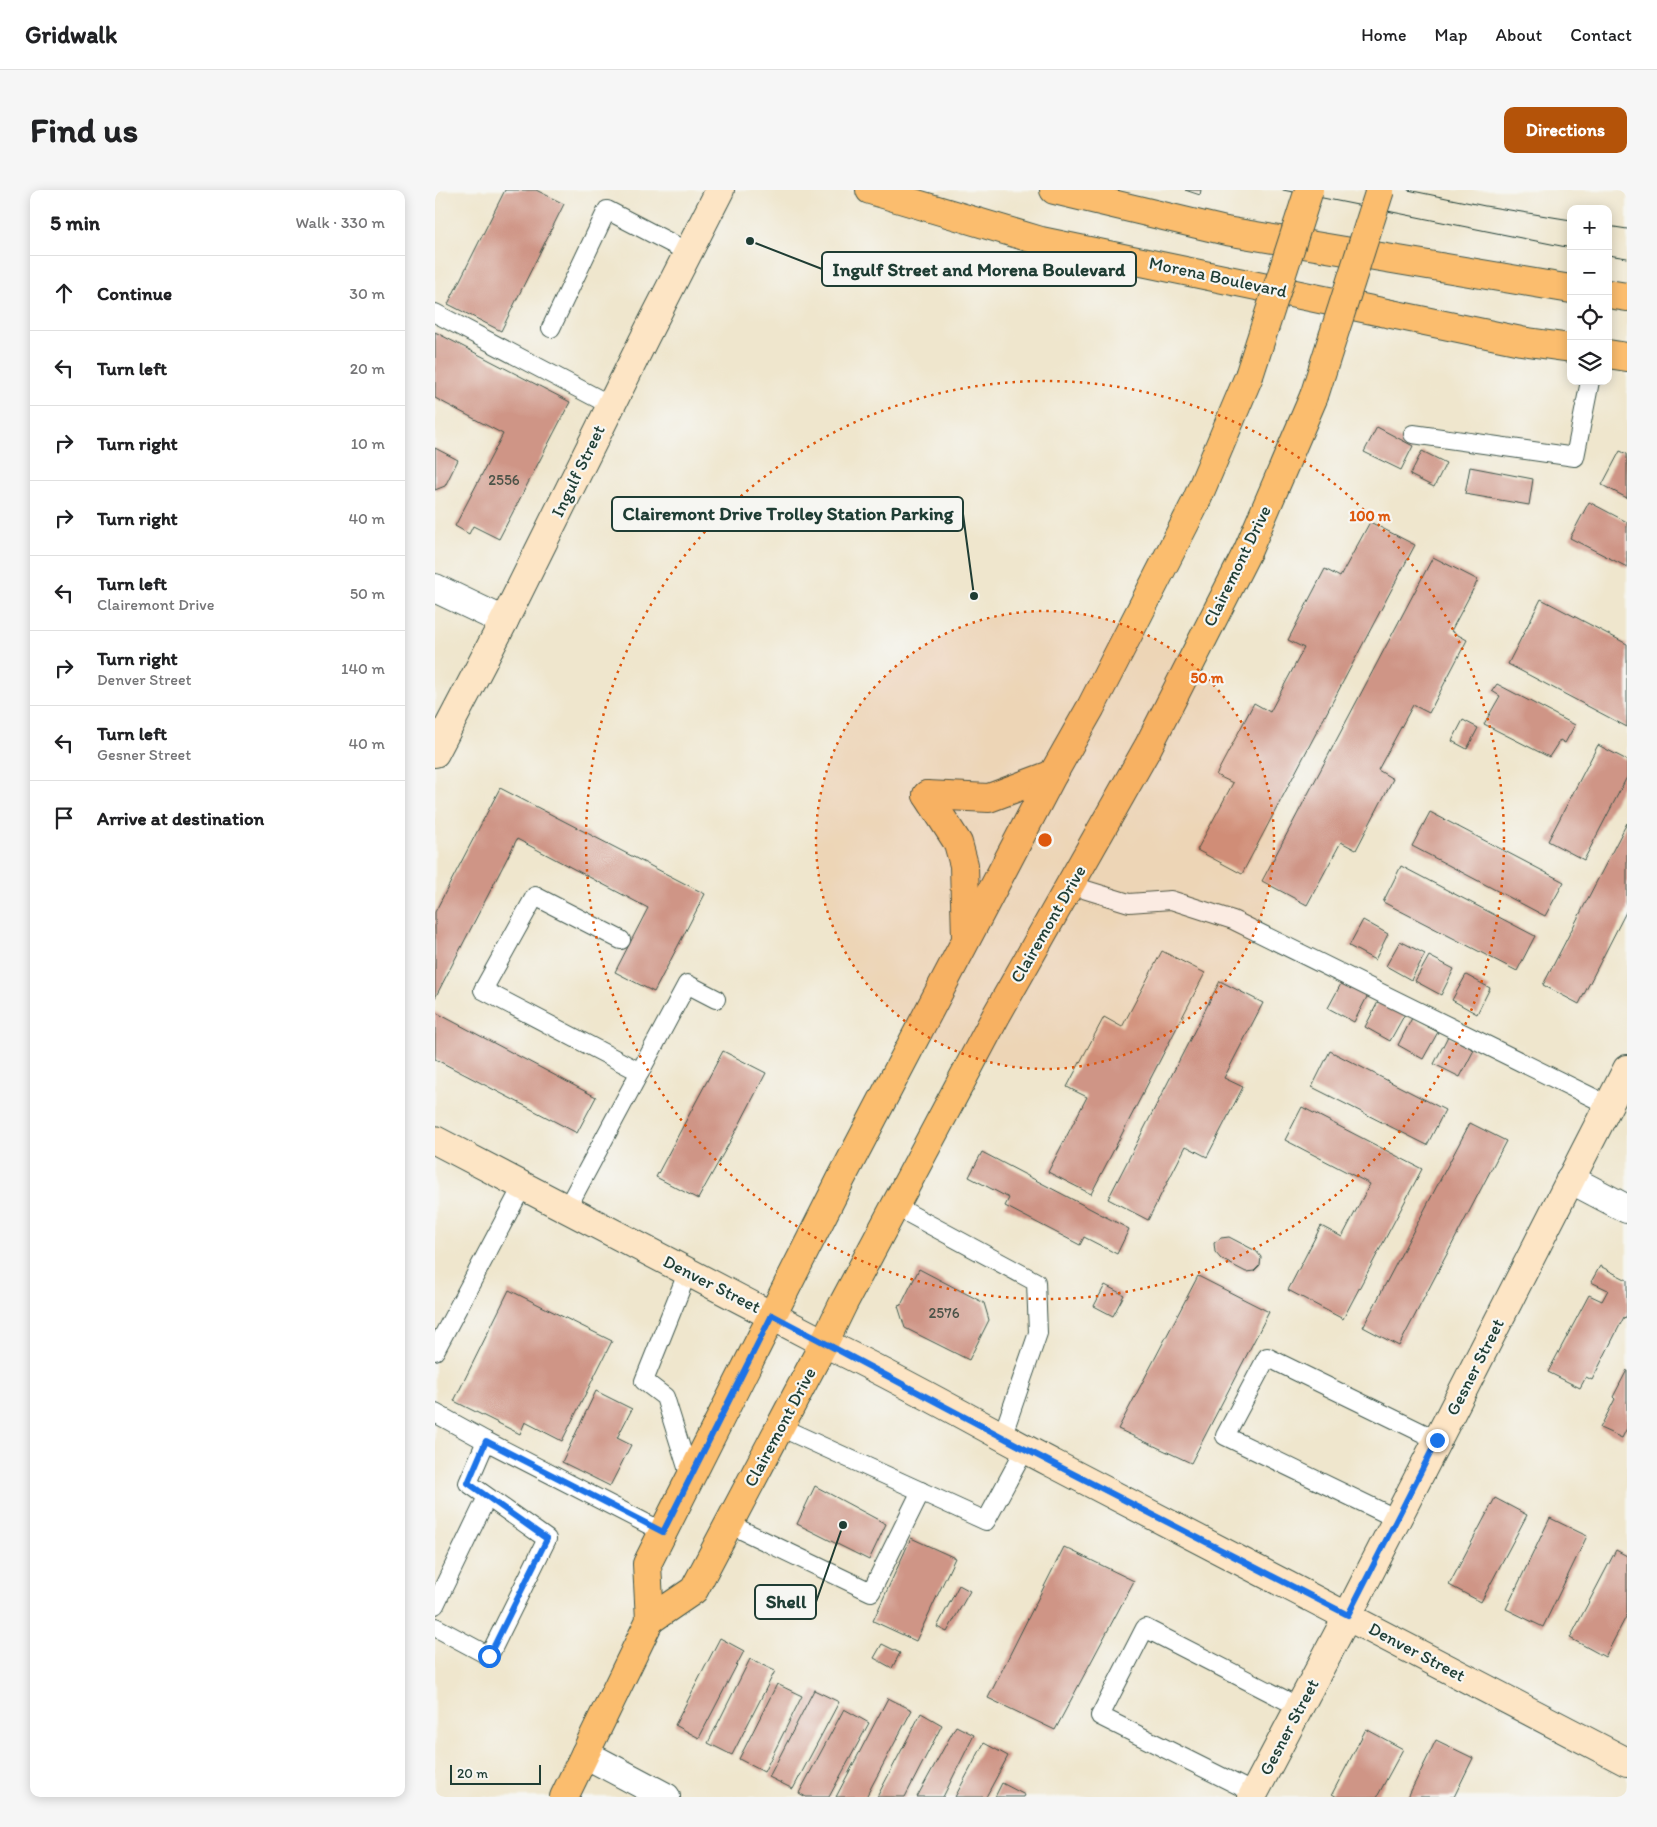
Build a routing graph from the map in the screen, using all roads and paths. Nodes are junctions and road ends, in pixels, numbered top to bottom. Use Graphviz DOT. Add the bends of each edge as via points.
graph roads {
  1 [pos="720,190"];
  2 [pos="869,190"];
  3 [pos="1054,190"];
  4 [pos="1309,190"];
  5 [pos="1380,190"];
  6 [pos="688,252"];
  7 [pos="1567,288"];
  8 [pos="1612,295"];
  9 [pos="1627,297"];
  10 [pos="435,313"];
  11 [pos="551,328"];
  12 [pos="1567,347"];
  13 [pos="1612,355"];
  14 [pos="1627,357"];
  15 [pos="1589,385"];
  16 [pos="610,405"];
  17 [pos="1413,434"];
  18 [pos="435,588"];
  19 [pos="504,621"];
  20 [pos="435,753"];
  21 [pos="1053,774"];
  22 [pos="1070,885"];
  23 [pos="621,940"];
  24 [pos="966,942"];
  25 [pos="716,999"];
  26 [pos="1627,1069"];
  27 [pos="640,1072"];
  28 [pos="1608,1105"];
  29 [pos="435,1140"];
  30 [pos="1570,1179"];
  31 [pos="523,1186"];
  32 [pos="895,1206"];
  33 [pos="567,1208"];
  34 [pos="1627,1209"];
  35 [pos="688,1271"];
  36 [pos="772,1315"];
  37 [pos="824,1343"];
  38 [pos="435,1351"];
  39 [pos="435,1413"];
  40 [pos="780,1427"];
  41 [pos="1002,1437"];
  42 [pos="1437,1440"];
  43 [pos="486,1441"];
  44 [pos="1025,1449"];
  45 [pos="690,1477"];
  46 [pos="921,1491"];
  47 [pos="487,1497"];
  48 [pos="1397,1519"];
  49 [pos="729,1524"];
  50 [pos="663,1532"];
  51 [pos="435,1605"];
  52 [pos="1348,1615"];
  53 [pos="650,1620"];
  54 [pos="435,1627"];
  55 [pos="1299,1707"];
  56 [pos="585,1754"];
  57 [pos="1627,1762"];
  58 [pos="1253,1795"];
  59 [pos="563,1797"];
  60 [pos="666,1797"];
  1 -- 6 [label="main road, Ingulf Street"];
  2 -- 12 [label="main road, Morena Boulevard" via="1041,241"];
  3 -- 7 [label="main road" via="1226,231"];
  4 -- 21 [label="main road, bridge" via="1249,376 1195,504"];
  5 -- 22 [label="main road, Clairemont Drive, bridge" via="1315,396 1243,558 1148,747"];
  6 -- 11 [label="lane" via="607,210"];
  6 -- 16 [label="main road, Ingulf Street"];
  8 -- 9 [label="main road"];
  10 -- 16 [label="lane"];
  13 -- 14 [label="main road"];
  15 -- 17 [label="lane" via="1575,457"];
  16 -- 19 [label="main road, Ingulf Street"];
  18 -- 19 [label="street"];
  19 -- 20 [label="main road, Ingulf Street"];
  21 -- 24 [label="main road"];
  21 -- 24 [label="main road" via="989,798 927,795 958,843 964,865"];
  22 -- 28 [label="lane" via="1129,903 1171,900 1233,920"];
  22 -- 32 [label="main road, Clairemont Drive"];
  23 -- 27 [label="lane" via="535,896 483,990"];
  24 -- 36 [label="main road"];
  25 -- 27 [label="lane" via="687,984"];
  26 -- 28 [label="main road, Gesner Street"];
  27 -- 33 [label="lane"];
  28 -- 30 [label="main road, Gesner Street"];
  29 -- 31 [label="main road, Denver Street"];
  30 -- 34 [label="street"];
  30 -- 42 [label="main road, Gesner Street"];
  31 -- 33 [label="main road, Denver Street"];
  31 -- 38 [label="lane"];
  32 -- 37 [label="main road, Clairemont Drive"];
  32 -- 41 [label="lane" via="1036,1282 1038,1333"];
  33 -- 35 [label="main road, Denver Street"];
  35 -- 36 [label="main road, Denver Street"];
  35 -- 45 [label="lane" via="644,1381 665,1397"];
  36 -- 37 [label="main road, Denver Street"];
  36 -- 45 [label="main road"];
  37 -- 40 [label="main road, Clairemont Drive"];
  37 -- 41 [label="main road, Denver Street"];
  39 -- 43 [label="lane"];
  40 -- 46 [label="lane"];
  40 -- 49 [label="main road, Clairemont Drive"];
  41 -- 44 [label="main road, Denver Street"];
  42 -- 48 [label="main road, Gesner Street"];
  42 -- 48 [label="lane" via="1267,1357 1225,1436"];
  43 -- 47 [label="lane" via="468,1483"];
  43 -- 50 [label="lane"];
  44 -- 46 [label="lane" via="986,1521"];
  44 -- 52 [label="main road, Denver Street"];
  45 -- 50 [label="main road"];
  46 -- 49 [label="lane" via="871,1592"];
  47 -- 51 [label="lane"];
  47 -- 54 [label="lane" via="547,1539 489,1656"];
  48 -- 52 [label="main road, Gesner Street"];
  49 -- 53 [label="main road, Clairemont Drive" via="695,1590"];
  50 -- 53 [label="main road" via="647,1564"];
  52 -- 55 [label="main road, Gesner Street"];
  52 -- 57 [label="main road, Denver Street"];
  53 -- 56 [label="main road"];
  55 -- 58 [label="main road, Gesner Street"];
  55 -- 58 [label="lane" via="1145,1628 1100,1716"];
  56 -- 59 [label="main road"];
  56 -- 60 [label="street"];
}
